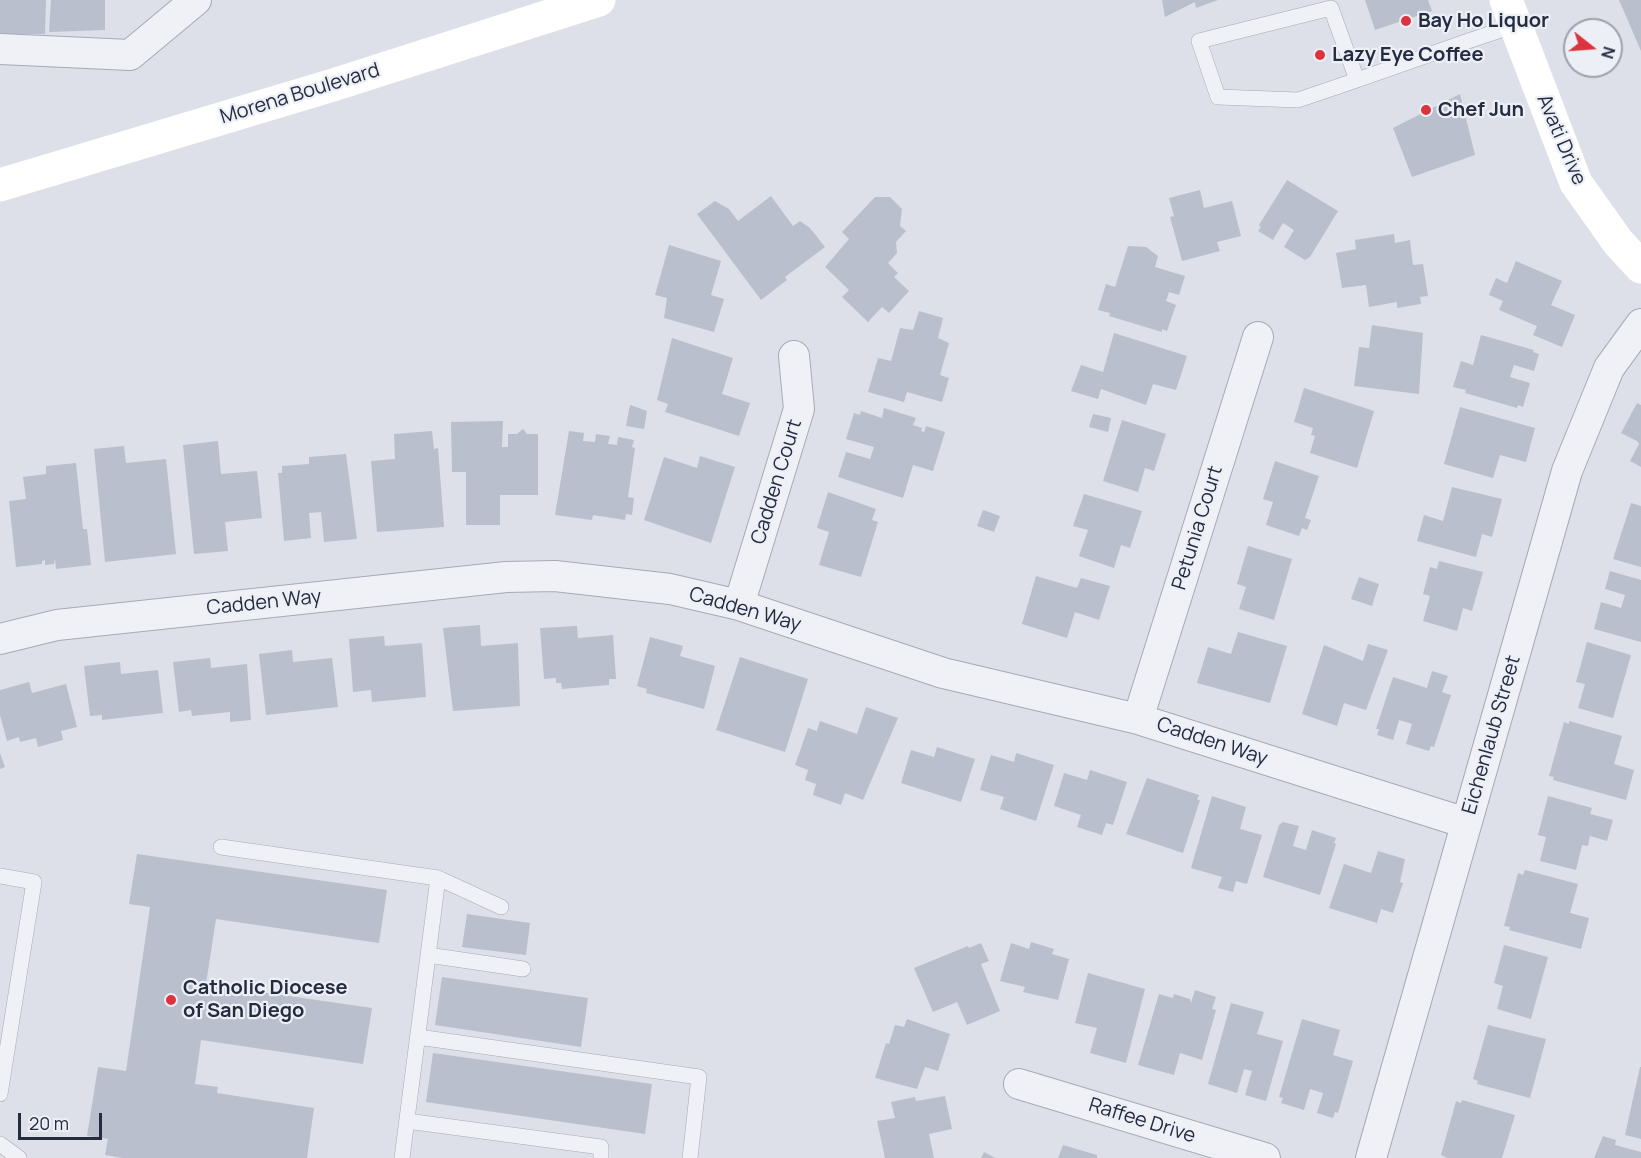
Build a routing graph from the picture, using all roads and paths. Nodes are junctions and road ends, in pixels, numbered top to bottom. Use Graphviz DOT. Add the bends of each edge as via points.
graph roads {
  1 [pos="196,0"];
  2 [pos="593,1"];
  3 [pos="1511,12"];
  4 [pos="0,49"];
  5 [pos="1357,80"];
  6 [pos="0,185"];
  7 [pos="1641,267"];
  8 [pos="1641,324"];
  9 [pos="1258,337"];
  10 [pos="794,356"];
  11 [pos="739,605"];
  12 [pos="0,639"];
  13 [pos="1138,719"];
  14 [pos="1466,823"];
  15 [pos="221,847"];
  16 [pos="0,876"];
  17 [pos="438,878"];
  18 [pos="501,907"];
  19 [pos="428,955"];
  20 [pos="523,969"];
  21 [pos="418,1037"];
  22 [pos="1019,1084"];
  23 [pos="0,1094"];
  24 [pos="407,1121"];
  25 [pos="0,1144"];
  26 [pos="19,1158"];
  27 [pos="402,1158"];
  28 [pos="600,1158"];
  29 [pos="690,1158"];
  30 [pos="1265,1158"];
  31 [pos="1371,1158"];
  1 -- 4 [label="street" via="130,55"];
  2 -- 6 [label="main road, Morena Boulevard" via="333,85"];
  3 -- 5 [label="lane"];
  3 -- 7 [label="main road, Avati Drive" via="1576,183"];
  5 -- 5 [label="lane" via="1298,100 1218,97 1199,41 1331,8"];
  8 -- 14 [label="street, Eichenlaub Street" via="1609,368 1567,471"];
  9 -- 13 [label="street, Petunia Court"];
  10 -- 11 [label="street, Cadden Court" via="799,409"];
  11 -- 12 [label="street, Cadden Way" via="670,589 555,576 506,577 57,625"];
  11 -- 13 [label="street, Cadden Way" via="943,673"];
  13 -- 14 [label="street, Cadden Way"];
  14 -- 31 [label="street, Eichenlaub Street"];
  15 -- 17 [label="lane"];
  16 -- 23 [label="lane" via="34,882"];
  17 -- 18 [label="lane"];
  17 -- 19 [label="lane"];
  19 -- 20 [label="lane"];
  19 -- 21 [label="lane"];
  21 -- 24 [label="lane"];
  21 -- 29 [label="lane" via="699,1077"];
  22 -- 30 [label="street, Raffee Drive"];
  24 -- 27 [label="lane"];
  24 -- 28 [label="lane" via="601,1147"];
  25 -- 26 [label="lane"];
}
